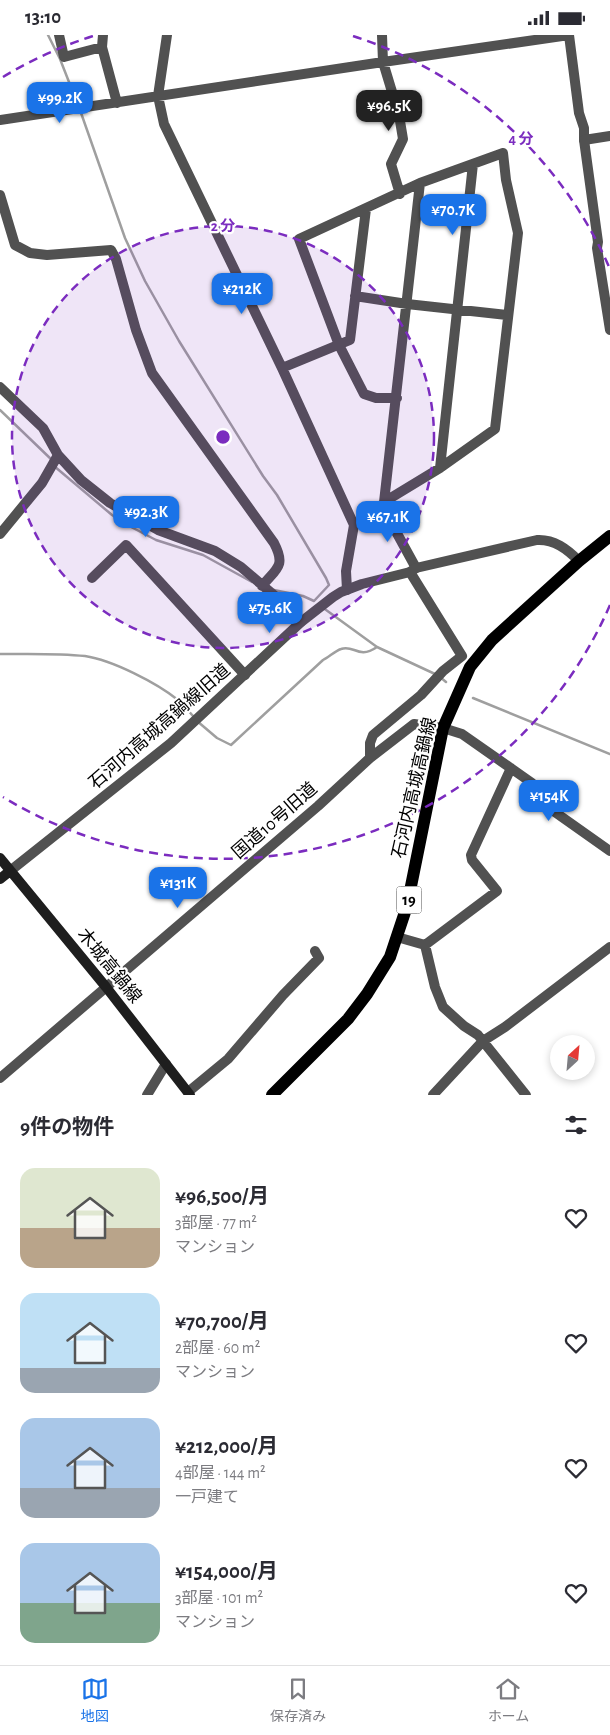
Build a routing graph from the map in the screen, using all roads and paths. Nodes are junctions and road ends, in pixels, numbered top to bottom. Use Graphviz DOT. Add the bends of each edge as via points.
graph roads {
  1 [pos="59,35"];
  2 [pos="103,35"];
  3 [pos="167,35"];
  4 [pos="382,35"];
  5 [pos="569,35"];
  6 [pos="102,47"];
  7 [pos="383,62"];
  8 [pos="158,96"];
  9 [pos="117,103"];
  10 [pos="0,121"];
  11 [pos="610,136"];
  12 [pos="584,140"];
  13 [pos="473,164"];
  14 [pos="420,183"];
  15 [pos="400,194"];
  16 [pos="0,195"];
  17 [pos="366,209"];
  18 [pos="355,296"];
  19 [pos="407,304"];
  20 [pos="457,310"];
  21 [pos="507,315"];
  22 [pos="610,330"];
  23 [pos="339,345"];
  24 [pos="282,368"];
  25 [pos="0,387"];
  26 [pos="397,398"];
  27 [pos="58,455"];
  28 [pos="440,468"];
  29 [pos="383,504"];
  30 [pos="354,525"];
  31 [pos="0,534"];
  32 [pos="610,536"];
  33 [pos="579,561"];
  34 [pos="413,570"];
  35 [pos="92,579"];
  36 [pos="262,586"];
  37 [pos="347,590"];
  38 [pos="301,622"];
  39 [pos="244,675"];
  40 [pos="444,728"];
  41 [pos="370,758"];
  42 [pos="511,768"];
  43 [pos="610,851"];
  44 [pos="0,858"];
  45 [pos="10,871"];
  46 [pos="0,879"];
  47 [pos="397,937"];
  48 [pos="425,945"];
  49 [pos="610,947"];
  50 [pos="315,951"];
  51 [pos="106,987"];
  52 [pos="483,1041"];
  53 [pos="166,1064"];
  54 [pos="0,1078"];
  55 [pos="190,1094"];
  56 [pos="147,1095"];
  57 [pos="272,1095"];
  58 [pos="433,1095"];
  59 [pos="526,1095"];
  1 -- 6 [label="street" via="64,57"];
  2 -- 6 [label="street"];
  3 -- 8 [label="street"];
  4 -- 7 [label="street"];
  5 -- 7 [label="street"];
  5 -- 12 [label="street"];
  6 -- 9 [label="street"];
  7 -- 8 [label="street"];
  7 -- 15 [label="street" via="403,139 391,164"];
  8 -- 9 [label="street"];
  8 -- 24 [label="street" via="164,124"];
  9 -- 10 [label="street"];
  11 -- 12 [label="street"];
  12 -- 22 [label="street"];
  13 -- 14 [label="street"];
  13 -- 20 [label="street"];
  13 -- 21 [label="street" via="503,153 518,233"];
  14 -- 15 [label="street"];
  14 -- 19 [label="street"];
  15 -- 17 [label="street"];
  16 -- 36 [label="street" via="15,245 30,253 46,255 111,250 152,373 280,554 280,565"];
  17 -- 18 [label="street"];
  17 -- 23 [label="street" via="299,239"];
  18 -- 19 [label="street"];
  18 -- 23 [label="street" via="350,340"];
  19 -- 20 [label="street"];
  19 -- 26 [label="street"];
  20 -- 21 [label="street"];
  20 -- 28 [label="street"];
  21 -- 28 [label="street" via="495,429"];
  23 -- 24 [label="street"];
  23 -- 26 [label="street" via="364,394 376,398"];
  24 -- 30 [label="street"];
  25 -- 27 [label="street" via="43,428"];
  26 -- 29 [label="street"];
  27 -- 31 [label="street" via="42,483"];
  27 -- 36 [label="street" via="81,481 110,503 158,530 215,551"];
  28 -- 29 [label="street"];
  29 -- 30 [label="street" via="380,511"];
  29 -- 34 [label="street"];
  30 -- 37 [label="street" via="346,571"];
  32 -- 33 [label="main road, 石河内高城高鍋線 / 19"];
  33 -- 34 [label="street, 石河内高城高鍋線旧道" via="566,549 546,540 537,540"];
  33 -- 40 [label="main road, 石河内高城高鍋線 / 19" via="492,640 470,667"];
  34 -- 37 [label="street, 石河内高城高鍋線旧道"];
  34 -- 41 [label="street" via="462,656 373,735"];
  35 -- 39 [label="street" via="126,545"];
  36 -- 38 [label="street"];
  37 -- 38 [label="street, 石河内高城高鍋線旧道"];
  38 -- 39 [label="street, 石河内高城高鍋線旧道"];
  39 -- 45 [label="street, 石河内高城高鍋線旧道" via="171,743"];
  40 -- 41 [label="street, 国道10号旧道" via="414,724"];
  40 -- 42 [label="street, 国道10号旧道" via="462,734"];
  40 -- 47 [label="main road, 石河内高城高鍋線 / 19" via="407,906"];
  41 -- 51 [label="street, 国道10号旧道"];
  42 -- 43 [label="street, 国道10号旧道" via="532,783 535,797"];
  42 -- 48 [label="street" via="471,855 497,891"];
  44 -- 45 [label="main road, 木城高鍋線"];
  45 -- 46 [label="main road"];
  45 -- 51 [label="main road, 木城高鍋線"];
  47 -- 48 [label="street"];
  47 -- 57 [label="main road, 石河内高城高鍋線 / 19" via="390,957 368,994 348,1019"];
  48 -- 52 [label="street" via="443,1007"];
  49 -- 52 [label="street"];
  50 -- 55 [label="street" via="319,958 282,995 228,1059"];
  51 -- 53 [label="main road, 木城高鍋線"];
  51 -- 54 [label="street, 国道10号旧道"];
  52 -- 58 [label="street"];
  52 -- 59 [label="street"];
  53 -- 55 [label="main road, 木城高鍋線"];
  53 -- 56 [label="street"];
}
